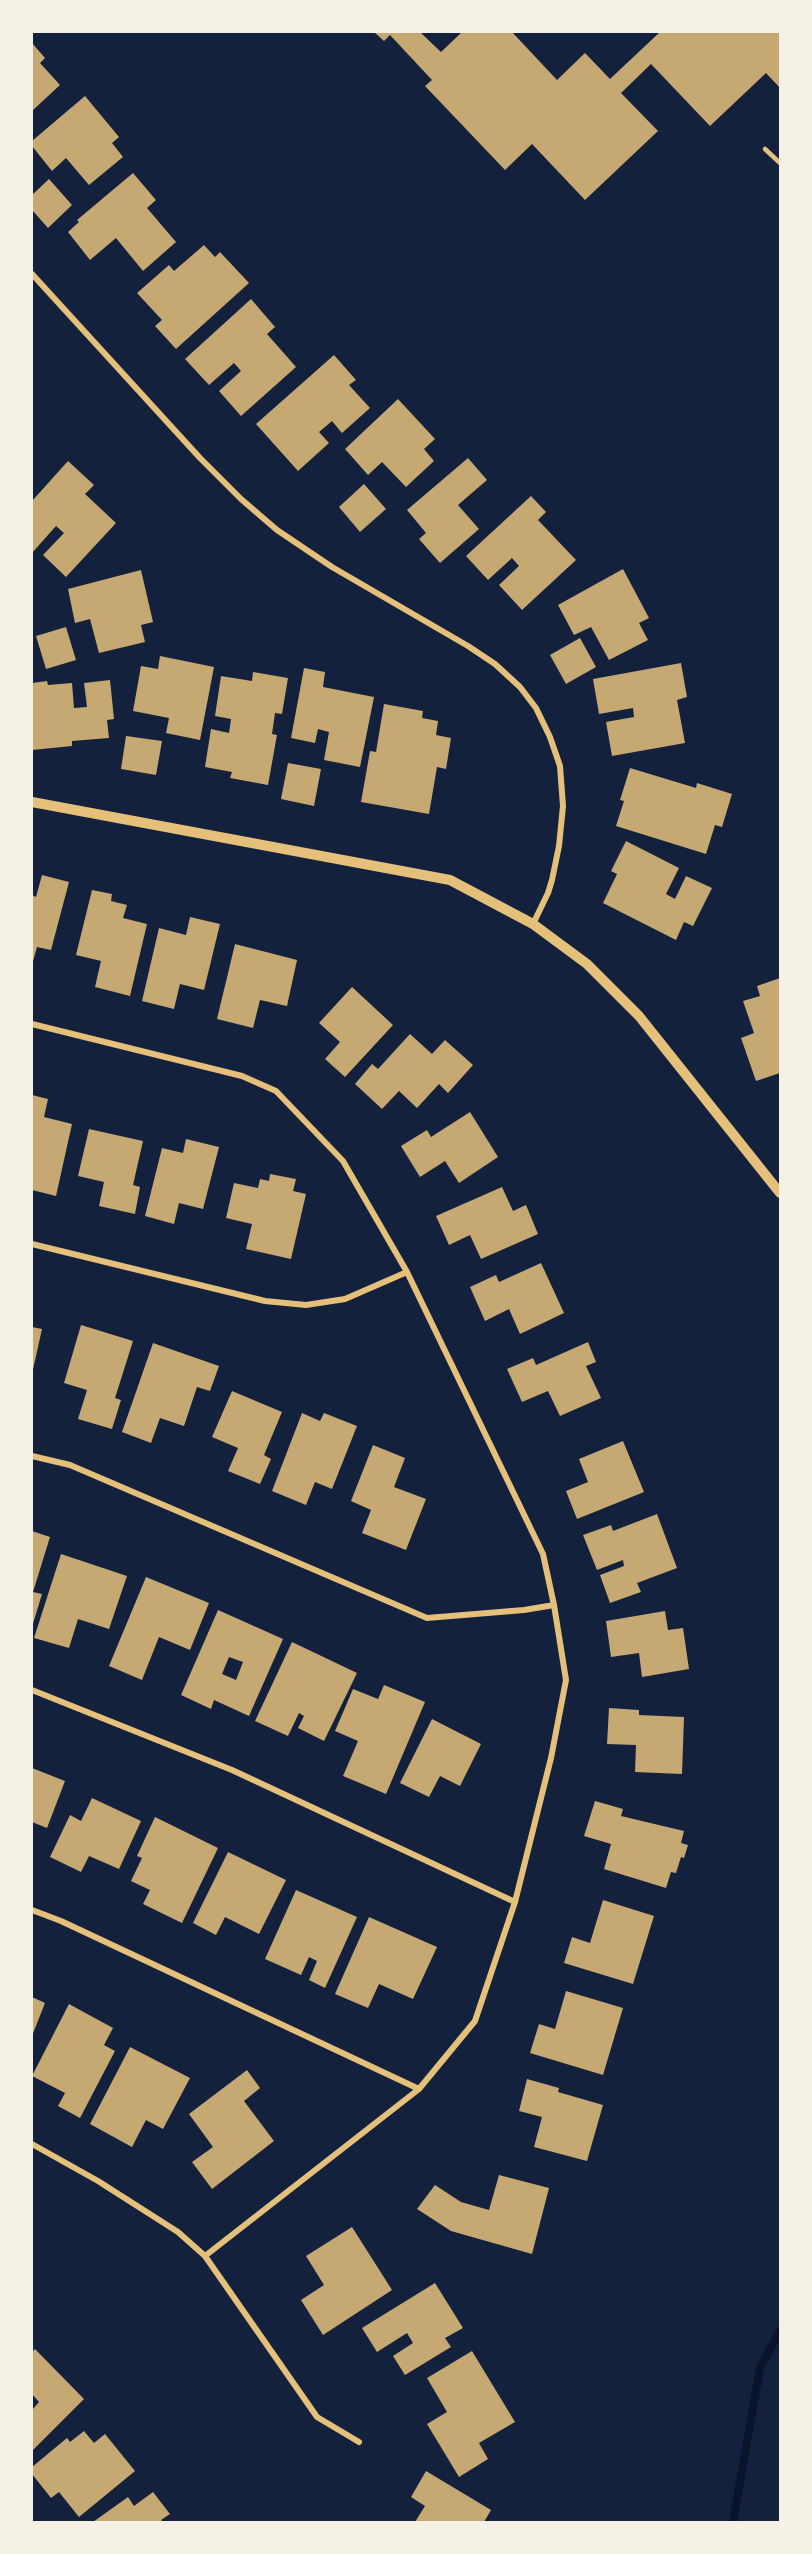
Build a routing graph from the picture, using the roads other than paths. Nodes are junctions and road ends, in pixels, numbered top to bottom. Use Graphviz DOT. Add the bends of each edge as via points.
graph roads {
  1 [pos="765,149"];
  2 [pos="780,163"];
  3 [pos="32,274"];
  4 [pos="32,802"];
  5 [pos="533,924"];
  6 [pos="32,1024"];
  7 [pos="780,1193"];
  8 [pos="32,1244"];
  9 [pos="407,1272"];
  10 [pos="32,1456"];
  11 [pos="554,1605"];
  12 [pos="32,1690"];
  13 [pos="515,1902"];
  14 [pos="32,1910"];
  15 [pos="419,2089"];
  16 [pos="32,2144"];
  17 [pos="205,2256"];
  18 [pos="359,2442"];
  1 -- 2 [label="lane"];
  3 -- 5 [label="street" via="200,458 277,530 486,658 520,687 550,737 560,765 563,806 552,880"];
  4 -- 5 [label="street" via="450,880"];
  5 -- 7 [label="street" via="587,964 639,1016"];
  6 -- 9 [label="street" via="242,1076 276,1091 343,1161"];
  8 -- 9 [label="street" via="265,1302 306,1305 345,1299"];
  9 -- 11 [label="street" via="543,1554"];
  10 -- 11 [label="street" via="70,1465 427,1618"];
  11 -- 13 [label="street" via="566,1680"];
  12 -- 13 [label="street" via="232,1770"];
  13 -- 15 [label="street" via="475,2021"];
  14 -- 15 [label="street"];
  15 -- 17 [label="street"];
  16 -- 17 [label="street" via="178,2232"];
  17 -- 18 [label="street" via="317,2417"];
}
